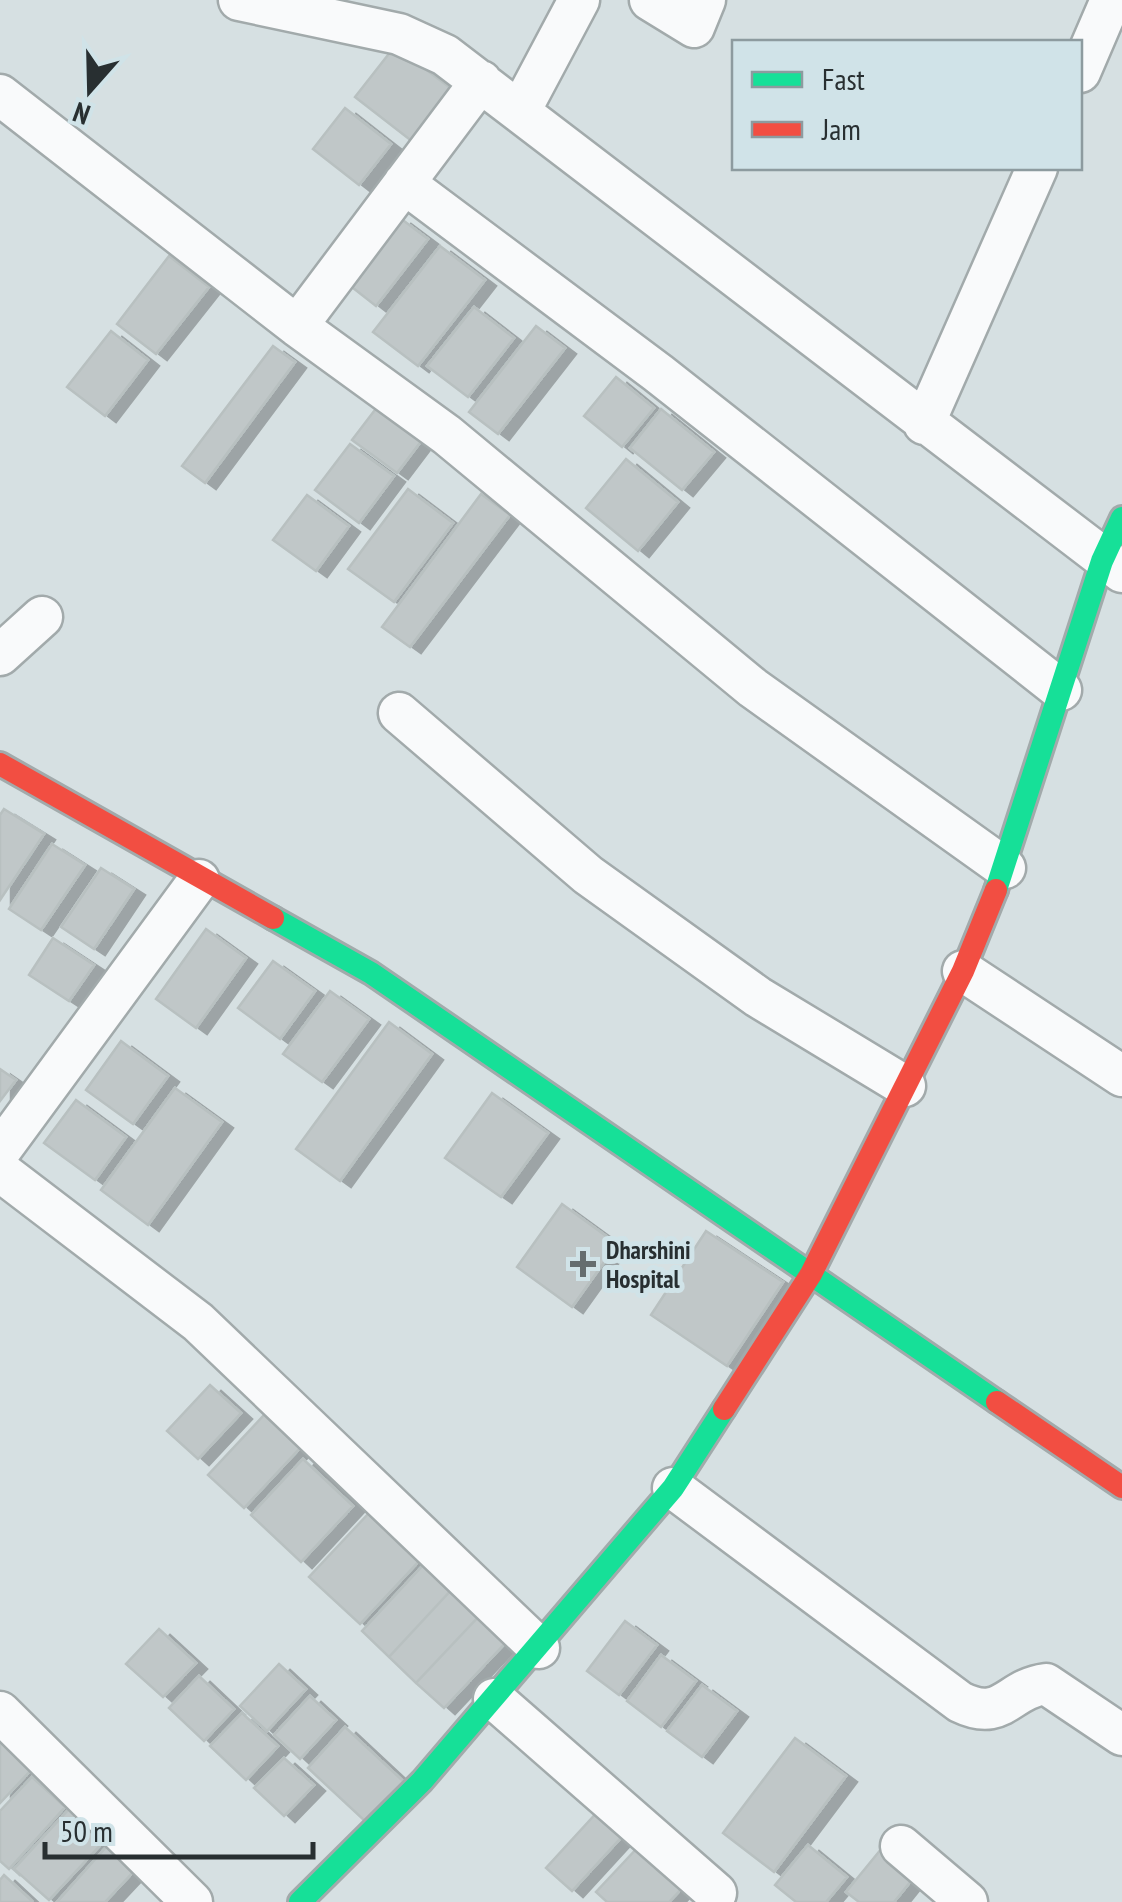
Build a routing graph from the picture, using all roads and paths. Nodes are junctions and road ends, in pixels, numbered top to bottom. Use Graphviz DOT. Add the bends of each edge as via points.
graph roads {
  1 [pos="238,0"];
  2 [pos="579,0"];
  3 [pos="650,0"];
  4 [pos="704,0"];
  5 [pos="1112,0"];
  6 [pos="1082,68"];
  7 [pos="481,81"];
  8 [pos="0,95"];
  9 [pos="520,112"];
  10 [pos="1036,170"];
  11 [pos="404,183"];
  12 [pos="297,326"];
  13 [pos="924,424"];
  14 [pos="1122,518"];
  15 [pos="1112,566"];
  16 [pos="42,617"];
  17 [pos="0,655"];
  18 [pos="1061,690"];
  19 [pos="400,713"];
  20 [pos="0,764"];
  21 [pos="1005,868"];
  22 [pos="199,880"];
  23 [pos="963,971"];
  24 [pos="1122,1076"];
  25 [pos="905,1086"];
  26 [pos="0,1151"];
  27 [pos="0,1171"];
  28 [pos="811,1274"];
  29 [pos="1122,1487"];
  30 [pos="673,1488"];
  31 [pos="539,1648"];
  32 [pos="494,1699"];
  33 [pos="0,1712"];
  34 [pos="1122,1735"];
  35 [pos="901,1846"];
  36 [pos="716,1893"];
  37 [pos="324,1895"];
  38 [pos="192,1902"];
  39 [pos="967,1902"];
  1 -- 7 [label="street" via="399,34"];
  2 -- 9 [label="street"];
  3 -- 4 [label="street" via="694,27"];
  5 -- 6 [label="street"];
  7 -- 9 [label="street"];
  7 -- 11 [label="street"];
  8 -- 12 [label="street"];
  9 -- 13 [label="street"];
  10 -- 13 [label="street"];
  11 -- 12 [label="street"];
  11 -- 18 [label="street"];
  12 -- 21 [label="street" via="447,435 753,688"];
  13 -- 15 [label="street"];
  14 -- 15 [label="street"];
  15 -- 18 [label="street"];
  16 -- 17 [label="street"];
  18 -- 21 [label="street"];
  19 -- 25 [label="street" via="588,875 758,996"];
  20 -- 22 [label="street"];
  21 -- 23 [label="street"];
  22 -- 26 [label="street"];
  22 -- 28 [label="street" via="372,973"];
  23 -- 24 [label="street"];
  23 -- 25 [label="street"];
  25 -- 28 [label="street"];
  27 -- 31 [label="street" via="198,1322"];
  28 -- 29 [label="street"];
  28 -- 30 [label="street"];
  30 -- 31 [label="street"];
  30 -- 34 [label="street" via="960,1702 980,1712 994,1710 1046,1684"];
  31 -- 32 [label="street"];
  32 -- 36 [label="street"];
  32 -- 37 [label="street"];
  33 -- 38 [label="street"];
  35 -- 39 [label="street"];
}
